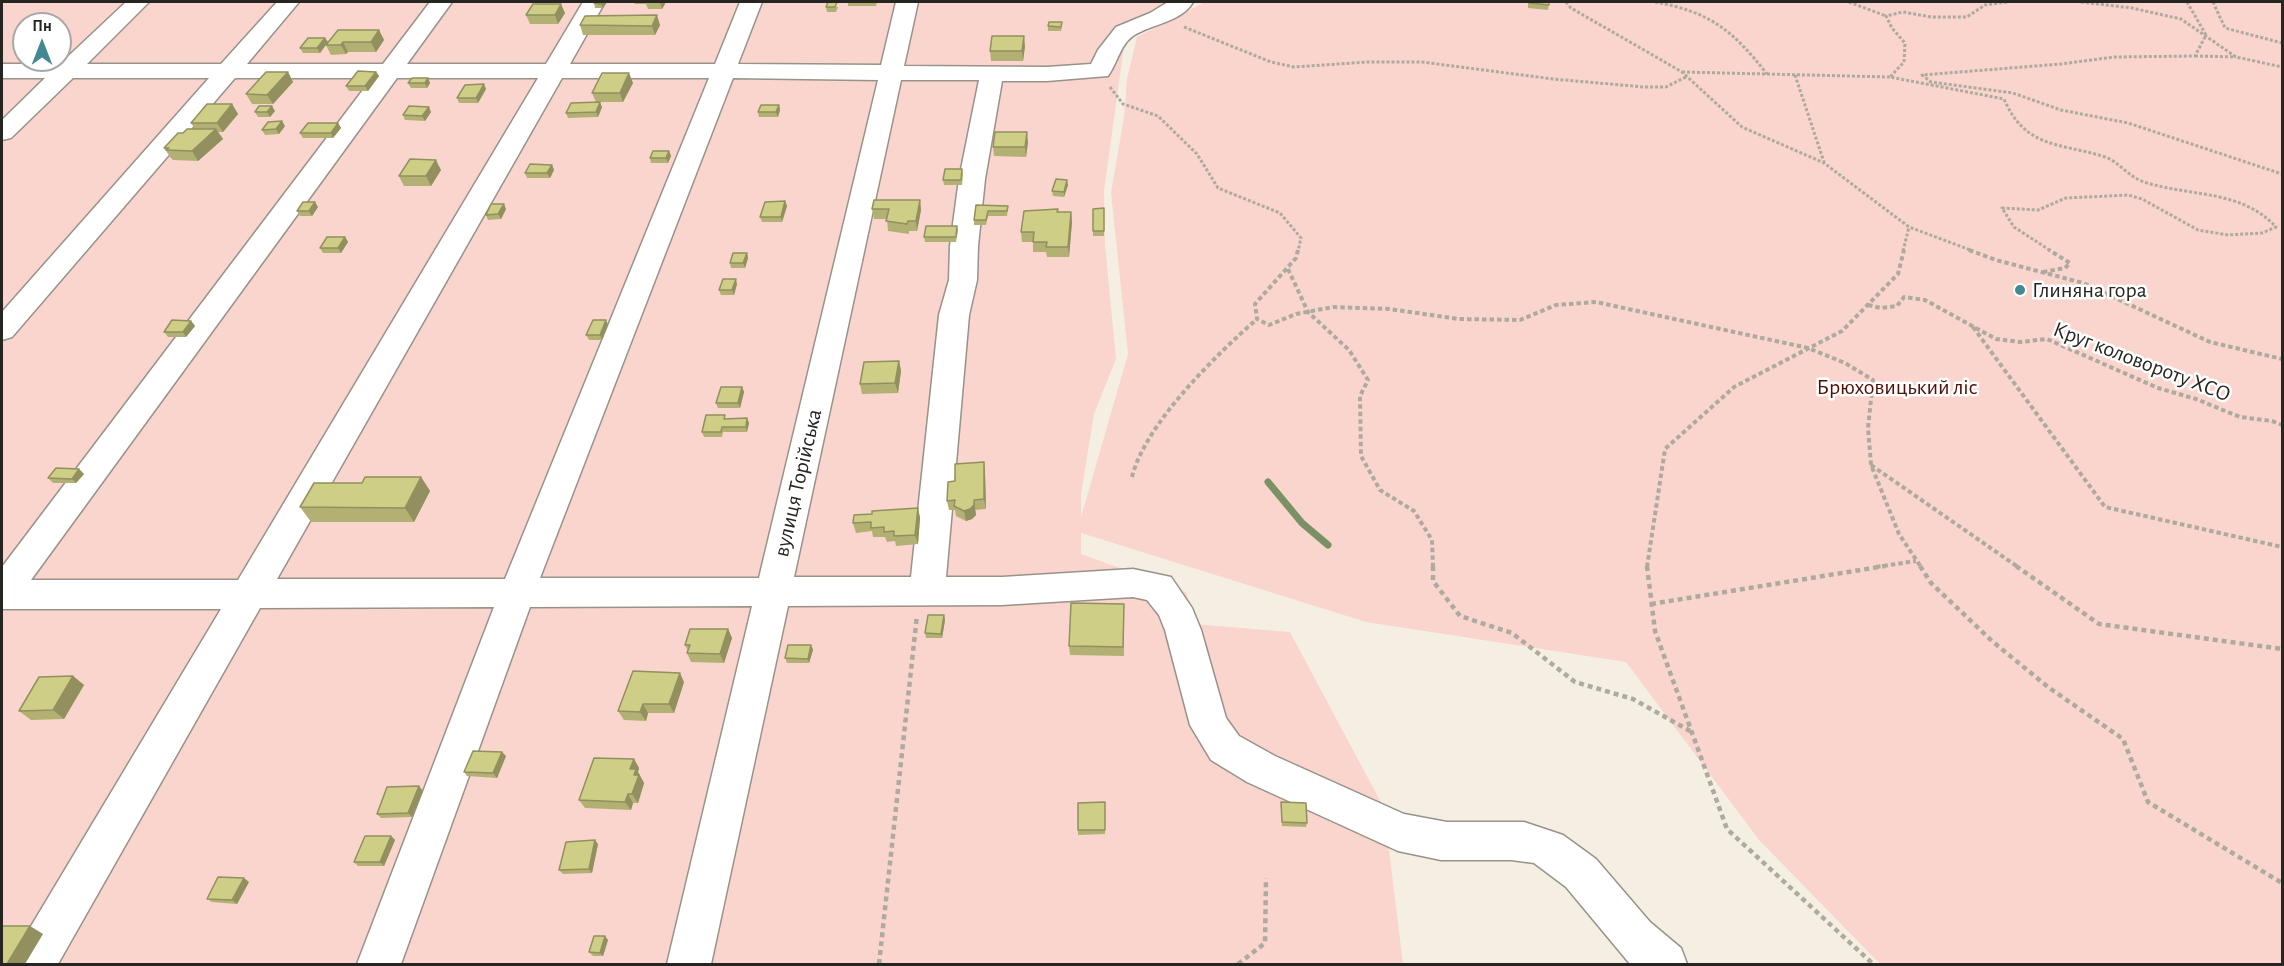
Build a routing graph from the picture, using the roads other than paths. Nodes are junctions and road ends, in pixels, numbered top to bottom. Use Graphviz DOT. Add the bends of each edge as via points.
graph roads {
  1 [pos="138,2"];
  2 [pos="288,2"];
  3 [pos="441,2"];
  4 [pos="594,2"];
  5 [pos="751,2"];
  6 [pos="907,2"];
  7 [pos="1182,2"];
  8 [pos="72,66"];
  9 [pos="72,71"];
  10 [pos="226,71"];
  11 [pos="392,71"];
  12 [pos="555,71"];
  13 [pos="723,71"];
  14 [pos="66,72"];
  15 [pos="891,73"];
  16 [pos="992,73"];
  17 [pos="2,133"];
  18 [pos="2,330"];
  19 [pos="924,590"];
  20 [pos="773,593"];
  21 [pos="2,594"];
  22 [pos="251,594"];
  23 [pos="517,594"];
  24 [pos="33,964"];
  25 [pos="379,964"];
  26 [pos="689,964"];
  27 [pos="1665,964"];
  1 -- 8 [label="street"];
  2 -- 10 [label="street"];
  3 -- 11 [label="street"];
  4 -- 12 [label="street"];
  5 -- 13 [label="street"];
  6 -- 15 [label="street, вулиця Торійська"];
  7 -- 16 [label="street" via="1158,18 1124,32 1100,71"];
  9 -- 10 [label="street"];
  10 -- 11 [label="street"];
  10 -- 18 [label="street"];
  11 -- 12 [label="street"];
  11 -- 21 [label="street"];
  12 -- 13 [label="street"];
  12 -- 22 [label="street"];
  13 -- 15 [label="street"];
  13 -- 23 [label="street"];
  14 -- 17 [label="street"];
  15 -- 16 [label="street"];
  15 -- 20 [label="street, вулиця Торійська"];
  16 -- 19 [label="street" via="972,179 963,280 954,315"];
  19 -- 20 [label="street"];
  19 -- 27 [label="street" via="1002,591 1133,583 1158,587 1174,608 1183,630 1209,725 1226,748 1261,769 1398,832 1421,839 1504,840 1547,849 1565,860 1597,891 1649,955"];
  20 -- 23 [label="street"];
  20 -- 26 [label="street, вулиця Торійська"];
  21 -- 22 [label="street"];
  22 -- 23 [label="street"];
  22 -- 24 [label="street"];
  23 -- 25 [label="street"];
}
